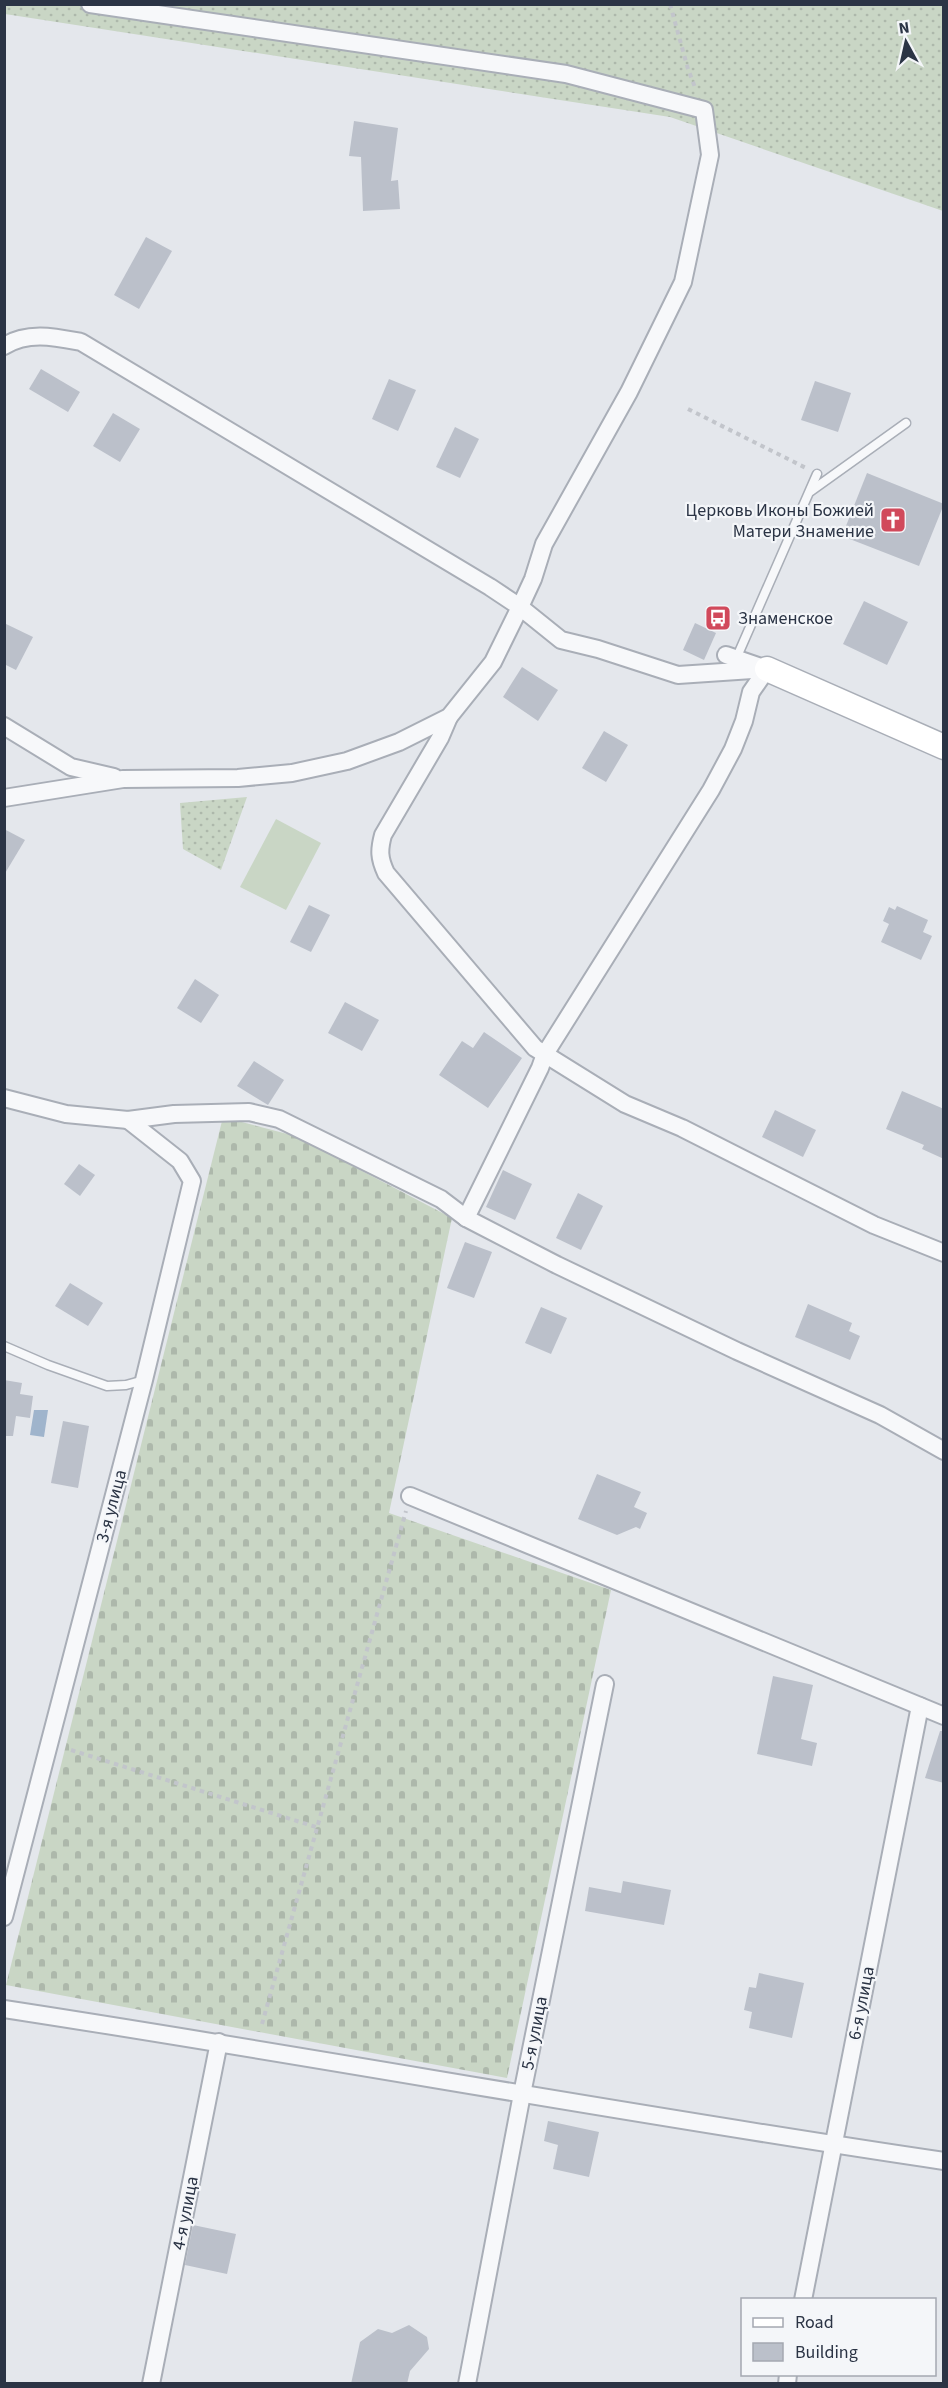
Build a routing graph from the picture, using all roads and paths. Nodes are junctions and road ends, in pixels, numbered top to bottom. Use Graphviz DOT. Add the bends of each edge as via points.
graph roads {
  1 [pos="90,4"];
  2 [pos="670,4"];
  3 [pos="688,69"];
  4 [pos="4,346"];
  5 [pos="688,409"];
  6 [pos="906,423"];
  7 [pos="817,474"];
  8 [pos="809,492"];
  9 [pos="520,607"];
  10 [pos="731,657"];
  11 [pos="767,669"];
  12 [pos="449,717"];
  13 [pos="4,726"];
  14 [pos="944,747"];
  15 [pos="123,779"];
  16 [pos="4,798"];
  17 [pos="545,1054"];
  18 [pos="4,1098"];
  19 [pos="128,1120"];
  20 [pos="466,1218"];
  21 [pos="944,1253"];
  22 [pos="4,1346"];
  23 [pos="144,1380"];
  24 [pos="944,1450"];
  25 [pos="410,1496"];
  26 [pos="605,1684"];
  27 [pos="920,1706"];
  28 [pos="944,1716"];
  29 [pos="71,1750"];
  30 [pos="316,1827"];
  31 [pos="4,1917"];
  32 [pos="4,2009"];
  33 [pos="262,2024"];
  34 [pos="219,2042"];
  35 [pos="522,2094"];
  36 [pos="833,2145"];
  37 [pos="944,2161"];
  38 [pos="803,2298"];
  39 [pos="151,2384"];
  40 [pos="467,2384"];
  1 -- 9 [label="street" via="566,74 704,110 710,155 683,282 630,392 544,544"];
  2 -- 3 [label="path"];
  4 -- 9 [label="street" via="48,335 81,342"];
  5 -- 7 [label="path"];
  6 -- 8 [label="lane"];
  7 -- 8 [label="lane"];
  8 -- 10 [label="lane"];
  9 -- 11 [label="street" via="561,640 678,675"];
  9 -- 12 [label="street" via="493,662"];
  10 -- 11 [label="street"];
  11 -- 14 [label="street"];
  11 -- 17 [label="street" via="751,692 737,739 711,790"];
  12 -- 15 [label="street" via="399,742 347,761 292,773 238,778"];
  12 -- 17 [label="street" via="441,738 383,835 380,861 400,890 535,1048"];
  13 -- 15 [label="street" via="70,767"];
  15 -- 16 [label="street"];
  17 -- 20 [label="street"];
  17 -- 21 [label="street" via="625,1104 692,1133 874,1225"];
  18 -- 19 [label="street" via="66,1114"];
  19 -- 20 [label="street" via="249,1112 279,1119 441,1199"];
  19 -- 23 [label="street, 3-я улица" via="180,1161 192,1181"];
  20 -- 24 [label="street" via="726,1346 870,1410"];
  22 -- 23 [label="lane" via="107,1386"];
  23 -- 31 [label="street, 3-я улица"];
  25 -- 27 [label="street"];
  25 -- 30 [label="path"];
  26 -- 35 [label="street, 5-я улица"];
  27 -- 28 [label="street"];
  27 -- 36 [label="street, 6-я улица"];
  29 -- 30 [label="path"];
  30 -- 33 [label="path"];
  32 -- 34 [label="street"];
  34 -- 35 [label="street"];
  34 -- 39 [label="street, 4-я улица"];
  35 -- 36 [label="street"];
  35 -- 40 [label="street, 5-я улица"];
  36 -- 37 [label="street"];
  36 -- 38 [label="street, 6-я улица"];
}
